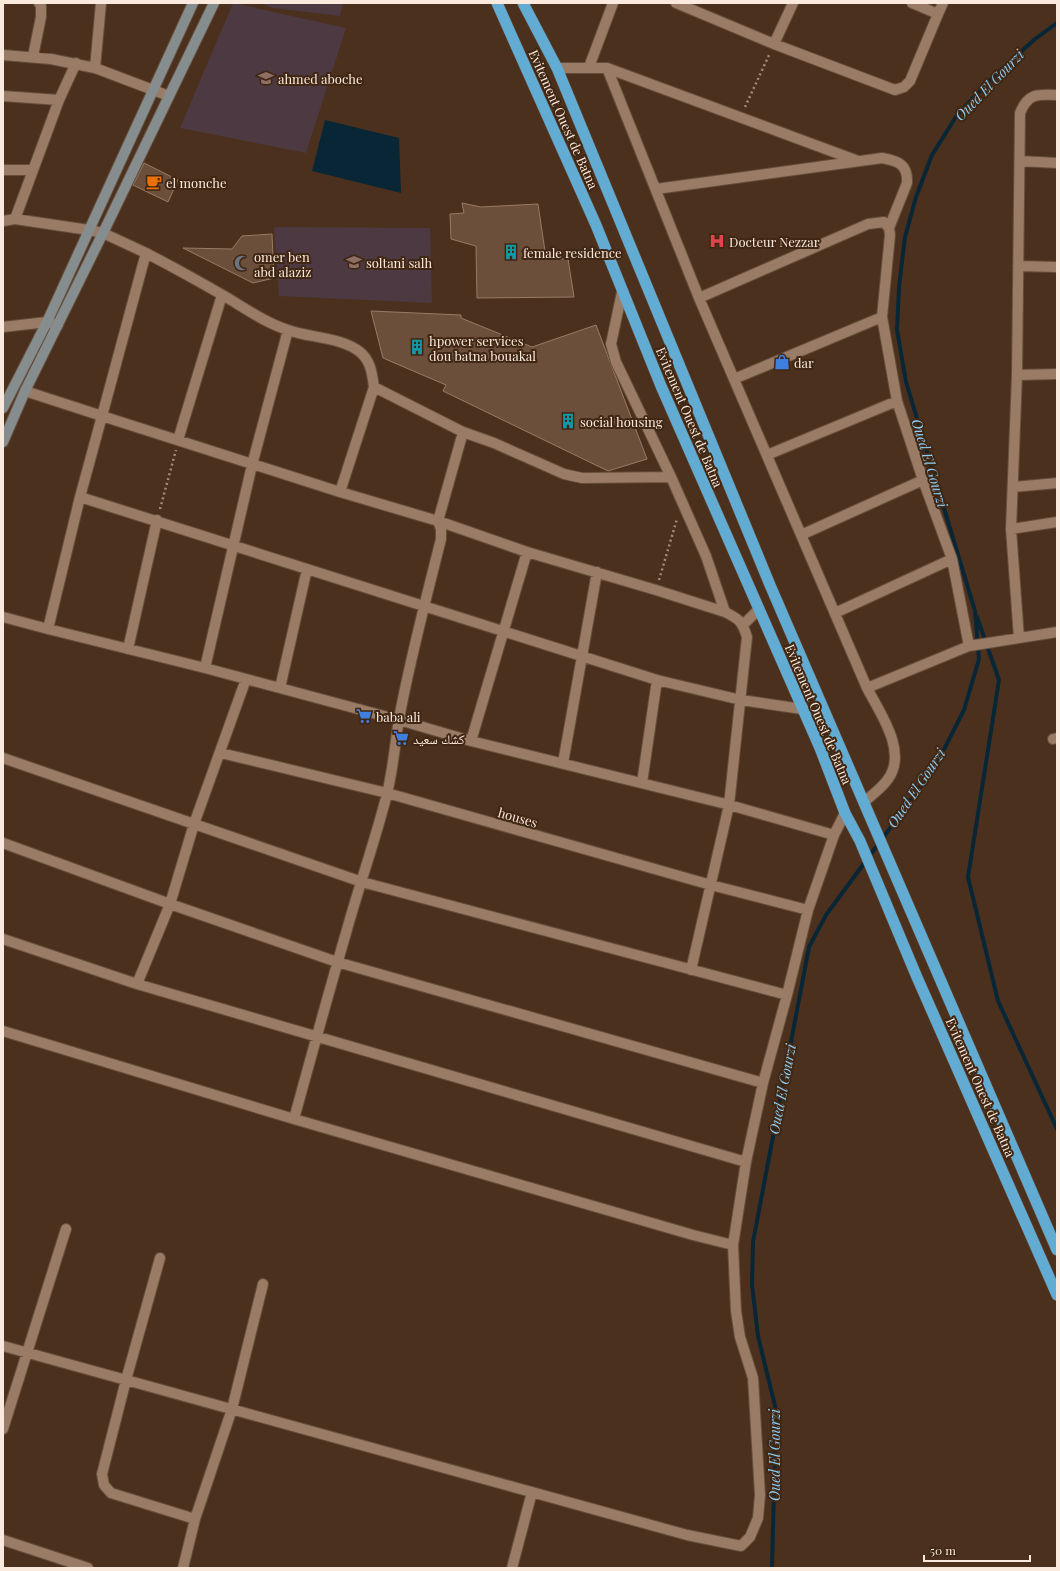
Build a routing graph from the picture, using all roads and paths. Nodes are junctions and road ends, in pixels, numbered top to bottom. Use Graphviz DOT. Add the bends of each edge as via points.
graph roads {
  1 [pos="39,3"];
  2 [pos="101,3"];
  3 [pos="193,3"];
  4 [pos="214,3"];
  5 [pos="497,3"];
  6 [pos="523,3"];
  7 [pos="613,3"];
  8 [pos="676,3"];
  9 [pos="793,3"];
  10 [pos="912,3"];
  11 [pos="943,3"];
  12 [pos="938,14"];
  13 [pos="774,44"];
  14 [pos="3,55"];
  15 [pos="33,56"];
  16 [pos="76,63"];
  17 [pos="589,67"];
  18 [pos="95,68"];
  19 [pos="556,68"];
  20 [pos="607,68"];
  21 [pos="152,89"];
  22 [pos="1057,95"];
  23 [pos="3,96"];
  24 [pos="169,96"];
  25 [pos="59,100"];
  26 [pos="740,118"];
  27 [pos="858,161"];
  28 [pos="1020,161"];
  29 [pos="1057,163"];
  30 [pos="3,170"];
  31 [pos="33,170"];
  32 [pos="656,189"];
  33 [pos="15,220"];
  34 [pos="3,221"];
  35 [pos="889,228"];
  36 [pos="89,230"];
  37 [pos="103,233"];
  38 [pos="146,253"];
  39 [pos="1018,266"];
  40 [pos="1057,267"];
  41 [pos="622,292"];
  42 [pos="222,295"];
  43 [pos="699,298"];
  44 [pos="882,316"];
  45 [pos="47,322"];
  46 [pos="58,325"];
  47 [pos="3,327"];
  48 [pos="288,330"];
  49 [pos="1057,374"];
  50 [pos="1017,375"];
  51 [pos="734,379"];
  52 [pos="374,388"];
  53 [pos="25,390"];
  54 [pos="897,401"];
  55 [pos="4,404"];
  56 [pos="102,416"];
  57 [pos="462,432"];
  58 [pos="178,440"];
  59 [pos="3,442"];
  60 [pos="766,454"];
  61 [pos="252,464"];
  62 [pos="671,477"];
  63 [pos="922,480"];
  64 [pos="1057,483"];
  65 [pos="1013,487"];
  66 [pos="340,492"];
  67 [pos="80,497"];
  68 [pos="682,502"];
  69 [pos="157,520"];
  70 [pos="438,521"];
  71 [pos="1057,522"];
  72 [pos="1011,529"];
  73 [pos="801,535"];
  74 [pos="234,546"];
  75 [pos="527,552"];
  76 [pos="952,559"];
  77 [pos="307,569"];
  78 [pos="597,572"];
  79 [pos="656,590"];
  80 [pos="424,605"];
  81 [pos="759,609"];
  82 [pos="725,612"];
  83 [pos="835,613"];
  84 [pos="3,617"];
  85 [pos="744,625"];
  86 [pos="48,629"];
  87 [pos="503,631"];
  88 [pos="1057,632"];
  89 [pos="1019,638"];
  90 [pos="973,645"];
  91 [pos="128,649"];
  92 [pos="583,656"];
  93 [pos="205,668"];
  94 [pos="246,679"];
  95 [pos="657,680"];
  96 [pos="280,688"];
  97 [pos="867,688"];
  98 [pos="741,700"];
  99 [pos="802,709"];
  100 [pos="399,720"];
  101 [pos="471,741"];
  102 [pos="221,753"];
  103 [pos="3,758"];
  104 [pos="562,763"];
  105 [pos="642,783"];
  106 [pos="387,793"];
  107 [pos="864,802"];
  108 [pos="729,805"];
  109 [pos="845,813"];
  110 [pos="194,824"];
  111 [pos="834,835"];
  112 [pos="3,843"];
  113 [pos="362,882"];
  114 [pos="711,885"];
  115 [pos="170,904"];
  116 [pos="808,910"];
  117 [pos="3,939"];
  118 [pos="337,962"];
  119 [pos="691,970"];
  120 [pos="137,984"];
  121 [pos="787,995"];
  122 [pos="3,1031"];
  123 [pos="316,1035"];
  124 [pos="763,1083"];
  125 [pos="294,1119"];
  126 [pos="746,1162"];
  127 [pos="66,1229"];
  128 [pos="733,1245"];
  129 [pos="1057,1250"];
  130 [pos="160,1258"];
  131 [pos="263,1284"];
  132 [pos="1057,1295"];
  133 [pos="3,1346"];
  134 [pos="28,1353"];
  135 [pos="126,1380"];
  136 [pos="232,1409"];
  137 [pos="3,1429"];
  138 [pos="532,1492"];
  139 [pos="195,1519"];
  140 [pos="3,1540"];
  141 [pos="88,1568"];
  142 [pos="183,1568"];
  143 [pos="512,1568"];
  1 -- 15 [label="street" via="42,6 41,17"];
  2 -- 18 [label="street"];
  3 -- 21 [label="main road"];
  4 -- 24 [label="main road"];
  5 -- 41 [label="highway, Evitement Ouest de Batna"];
  6 -- 19 [label="highway, Evitement Ouest de Batna"];
  7 -- 17 [label="street"];
  8 -- 13 [label="street"];
  9 -- 13 [label="street"];
  10 -- 12 [label="street"];
  11 -- 12 [label="street"];
  12 -- 13 [label="street" via="910,81 904,87 895,90"];
  13 -- 26 [label="path"];
  14 -- 15 [label="street"];
  15 -- 16 [label="street"];
  16 -- 18 [label="street"];
  16 -- 25 [label="street"];
  17 -- 19 [label="street"];
  17 -- 20 [label="street"];
  18 -- 21 [label="street"];
  19 -- 107 [label="highway, Evitement Ouest de Batna" via="767,577"];
  20 -- 26 [label="street"];
  20 -- 32 [label="street"];
  21 -- 24 [label="street"];
  21 -- 36 [label="main road"];
  22 -- 28 [label="street" via="1037,94 1029,98 1023,106 1020,113"];
  23 -- 25 [label="street"];
  24 -- 37 [label="main road"];
  25 -- 31 [label="street"];
  26 -- 27 [label="street"];
  27 -- 32 [label="street"];
  27 -- 35 [label="street" via="882,158 894,160 906,170 907,183"];
  28 -- 29 [label="street"];
  28 -- 39 [label="street"];
  30 -- 31 [label="street"];
  31 -- 33 [label="street"];
  32 -- 43 [label="street"];
  33 -- 34 [label="street"];
  33 -- 36 [label="street"];
  35 -- 43 [label="street" via="884,222 868,224"];
  35 -- 44 [label="street"];
  36 -- 37 [label="street"];
  36 -- 45 [label="main road"];
  37 -- 38 [label="street"];
  37 -- 46 [label="main road"];
  38 -- 42 [label="street"];
  38 -- 56 [label="street"];
  39 -- 40 [label="street"];
  39 -- 50 [label="street"];
  41 -- 62 [label="street" via="611,344 613,353"];
  41 -- 81 [label="highway, Evitement Ouest de Batna"];
  42 -- 48 [label="street"];
  42 -- 58 [label="street"];
  43 -- 51 [label="street"];
  44 -- 51 [label="street"];
  44 -- 54 [label="street"];
  45 -- 46 [label="street"];
  45 -- 47 [label="street"];
  45 -- 55 [label="main road"];
  46 -- 53 [label="main road"];
  48 -- 52 [label="street" via="351,346 361,352 369,361"];
  48 -- 61 [label="street"];
  49 -- 50 [label="street"];
  50 -- 65 [label="street"];
  51 -- 60 [label="street"];
  52 -- 57 [label="street"];
  52 -- 66 [label="street"];
  53 -- 56 [label="street"];
  53 -- 59 [label="main road"];
  54 -- 60 [label="street"];
  54 -- 63 [label="street"];
  56 -- 58 [label="street"];
  56 -- 67 [label="street"];
  57 -- 62 [label="street" via="494,443 564,474 582,478"];
  57 -- 70 [label="street"];
  58 -- 61 [label="street"];
  58 -- 69 [label="path"];
  60 -- 73 [label="street"];
  61 -- 66 [label="street"];
  61 -- 74 [label="street"];
  62 -- 68 [label="street"];
  63 -- 73 [label="street"];
  63 -- 76 [label="street"];
  64 -- 65 [label="street"];
  65 -- 72 [label="street"];
  66 -- 70 [label="street"];
  67 -- 69 [label="street"];
  67 -- 86 [label="street"];
  68 -- 79 [label="path"];
  68 -- 82 [label="street" via="706,556"];
  69 -- 74 [label="street"];
  69 -- 91 [label="street"];
  70 -- 75 [label="street"];
  70 -- 80 [label="street" via="441,539"];
  71 -- 72 [label="street"];
  72 -- 89 [label="street"];
  73 -- 83 [label="street"];
  74 -- 77 [label="street"];
  74 -- 93 [label="street"];
  75 -- 78 [label="street"];
  75 -- 87 [label="street"];
  76 -- 83 [label="street"];
  76 -- 90 [label="street"];
  77 -- 80 [label="street"];
  77 -- 96 [label="street"];
  78 -- 79 [label="street"];
  78 -- 92 [label="street"];
  79 -- 82 [label="street"];
  80 -- 87 [label="street"];
  80 -- 100 [label="street"];
  81 -- 85 [label="street"];
  81 -- 99 [label="highway, Evitement Ouest de Batna"];
  82 -- 85 [label="street"];
  83 -- 97 [label="street"];
  84 -- 86 [label="street"];
  85 -- 98 [label="street" via="747,637"];
  86 -- 91 [label="street"];
  87 -- 92 [label="street"];
  87 -- 101 [label="street"];
  88 -- 89 [label="street"];
  89 -- 90 [label="street"];
  90 -- 97 [label="street"];
  91 -- 93 [label="street"];
  92 -- 95 [label="street"];
  92 -- 104 [label="street"];
  93 -- 94 [label="street"];
  94 -- 96 [label="street"];
  94 -- 102 [label="street"];
  95 -- 98 [label="street"];
  95 -- 105 [label="street"];
  96 -- 100 [label="street"];
  97 -- 107 [label="street" via="892,739 896,758 889,778"];
  98 -- 99 [label="street"];
  98 -- 108 [label="street"];
  99 -- 109 [label="highway, Evitement Ouest de Batna"];
  100 -- 101 [label="street"];
  100 -- 106 [label="street"];
  101 -- 104 [label="street"];
  102 -- 106 [label="street, houses"];
  102 -- 110 [label="street"];
  103 -- 110 [label="street"];
  104 -- 105 [label="street"];
  105 -- 108 [label="street"];
  106 -- 113 [label="street"];
  106 -- 114 [label="street, houses"];
  107 -- 129 [label="highway, Evitement Ouest de Batna"];
  108 -- 111 [label="street"];
  108 -- 114 [label="street"];
  109 -- 111 [label="street"];
  109 -- 132 [label="highway, Evitement Ouest de Batna" via="860,841"];
  110 -- 113 [label="street"];
  110 -- 115 [label="street"];
  111 -- 116 [label="street"];
  112 -- 115 [label="street"];
  113 -- 118 [label="street"];
  113 -- 119 [label="street"];
  114 -- 116 [label="street, houses"];
  114 -- 119 [label="street"];
  115 -- 118 [label="street"];
  115 -- 120 [label="street"];
  116 -- 121 [label="street"];
  117 -- 120 [label="street"];
  118 -- 123 [label="street"];
  118 -- 124 [label="street"];
  119 -- 121 [label="street"];
  120 -- 123 [label="street"];
  121 -- 124 [label="street"];
  122 -- 125 [label="street"];
  123 -- 125 [label="street"];
  123 -- 126 [label="street"];
  124 -- 126 [label="street"];
  125 -- 128 [label="street"];
  126 -- 128 [label="street"];
  127 -- 134 [label="street"];
  128 -- 138 [label="street" via="736,1311 740,1337 754,1378 757,1419 760,1495 758,1518 750,1537 741,1546 726,1544"];
  130 -- 135 [label="street"];
  131 -- 136 [label="street"];
  133 -- 134 [label="street"];
  134 -- 135 [label="street"];
  134 -- 137 [label="street"];
  135 -- 136 [label="street"];
  135 -- 139 [label="street" via="102,1474 104,1485 111,1493"];
  136 -- 138 [label="street"];
  136 -- 139 [label="street"];
  138 -- 143 [label="street"];
  139 -- 142 [label="street"];
  140 -- 141 [label="street"];
}
